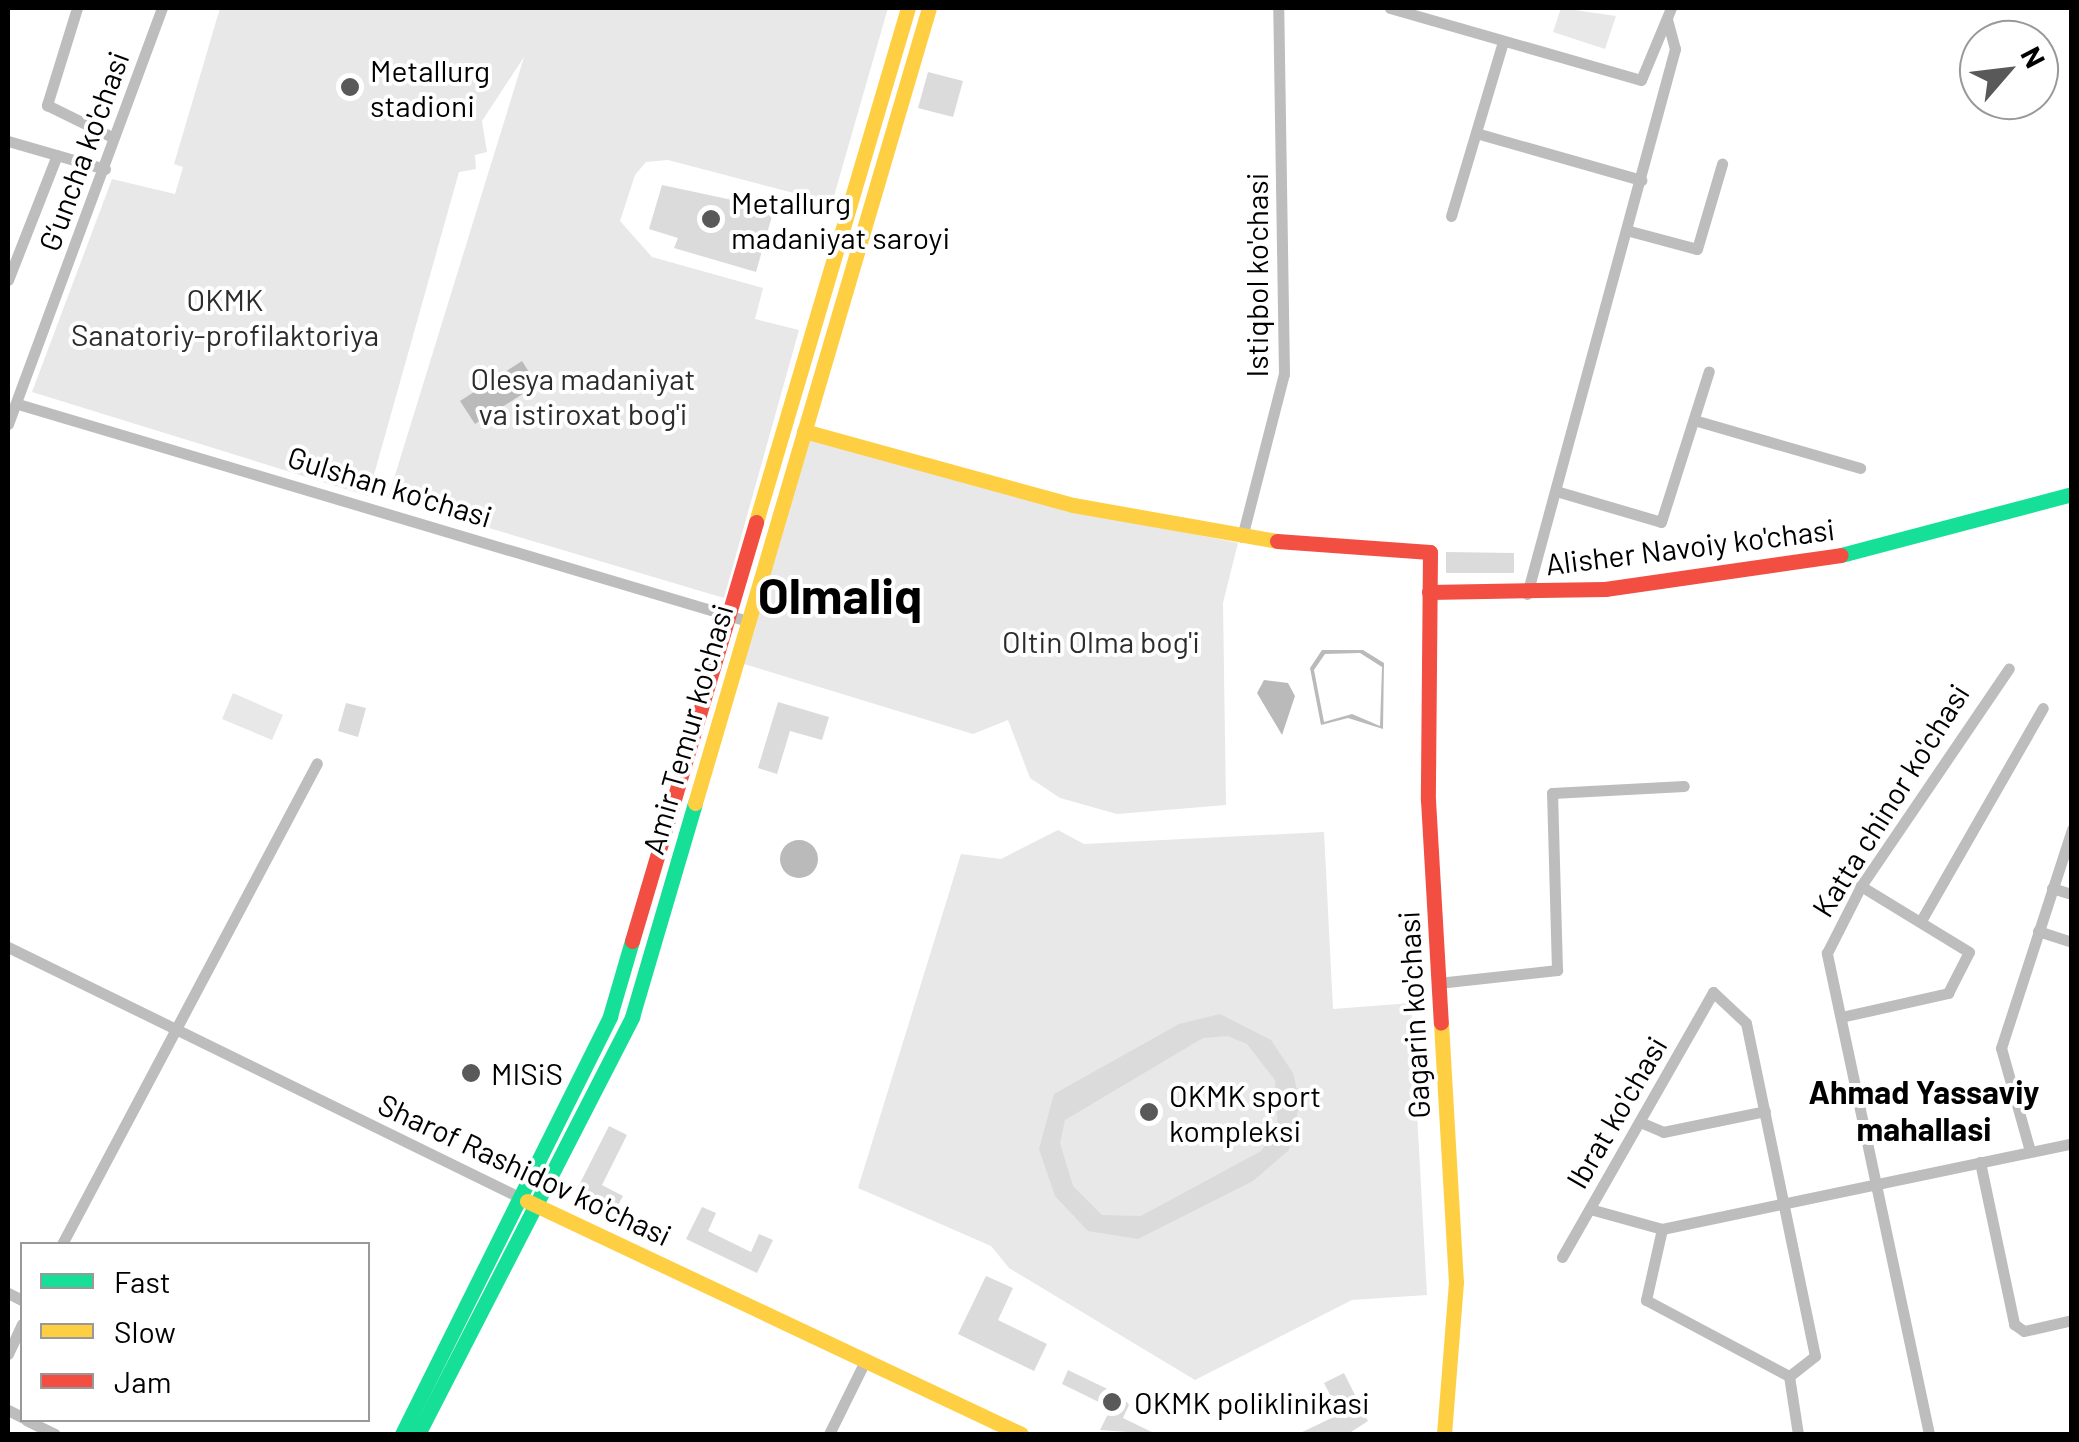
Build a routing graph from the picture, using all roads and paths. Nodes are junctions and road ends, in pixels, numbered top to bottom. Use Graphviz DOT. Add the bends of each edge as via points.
graph roads {
  1 [pos="76,8"];
  2 [pos="162,8"];
  3 [pos="908,8"];
  4 [pos="930,8"];
  5 [pos="1278,8"];
  6 [pos="1390,8"];
  7 [pos="1438,8"];
  8 [pos="1669,14"];
  9 [pos="1442,22"];
  10 [pos="1503,42"];
  11 [pos="1476,133"];
  12 [pos="110,136"];
  13 [pos="8,142"];
  14 [pos="57,155"];
  15 [pos="1722,164"];
  16 [pos="105,169"];
  17 [pos="860,172"];
  18 [pos="880,174"];
  19 [pos="1641,180"];
  20 [pos="1451,216"];
  21 [pos="1626,230"];
  22 [pos="8,280"];
  23 [pos="813,335"];
  24 [pos="831,341"];
  25 [pos="1709,371"];
  26 [pos="18,404"];
  27 [pos="1694,420"];
  28 [pos="8,424"];
  29 [pos="804,431"];
  30 [pos="1860,468"];
  31 [pos="1556,491"];
  32 [pos="2072,494"];
  33 [pos="1242,537"];
  34 [pos="1429,592"];
  35 [pos="1527,594"];
  36 [pos="731,616"];
  37 [pos="748,621"];
  38 [pos="2008,668"];
  39 [pos="2044,708"];
  40 [pos="316,763"];
  41 [pos="1684,786"];
  42 [pos="2070,836"];
  43 [pos="1861,886"];
  44 [pos="2052,888"];
  45 [pos="2072,894"];
  46 [pos="1922,919"];
  47 [pos="2038,931"];
  48 [pos="2072,942"];
  49 [pos="8,948"];
  50 [pos="1438,983"];
  51 [pos="1841,1018"];
  52 [pos="170,1030"];
  53 [pos="1765,1111"];
  54 [pos="1640,1122"];
  55 [pos="2071,1144"];
  56 [pos="2030,1152"];
  57 [pos="1980,1162"];
  58 [pos="1876,1184"];
  59 [pos="528,1201"];
  60 [pos="1784,1203"];
  61 [pos="1590,1209"];
  62 [pos="1662,1229"];
  63 [pos="63,1242"];
  64 [pos="1562,1257"];
  65 [pos="2072,1320"];
  66 [pos="20,1328"];
  67 [pos="8,1354"];
  68 [pos="865,1361"];
  69 [pos="1789,1376"];
  70 [pos="32,1422"];
  71 [pos="55,1434"];
  72 [pos="402,1434"];
  73 [pos="418,1434"];
  74 [pos="829,1434"];
  75 [pos="1021,1434"];
  76 [pos="1444,1434"];
  77 [pos="1798,1434"];
  78 [pos="1929,1434"];
  1 -- 12 [label="street" via="47,105"];
  2 -- 12 [label="street, G‘uncha ko'chasi"];
  3 -- 17 [label="main road, Amir Temur ko'chasi"];
  4 -- 18 [label="main road, Amir Temur ko'chasi"];
  5 -- 33 [label="street, Istiqbol ko'chasi" via="1284,374"];
  6 -- 9 [label="street"];
  7 -- 9 [label="street"];
  8 -- 10 [label="street" via="1641,80"];
  8 -- 19 [label="street" via="1676,49"];
  9 -- 10 [label="street"];
  10 -- 11 [label="street"];
  11 -- 19 [label="street"];
  11 -- 20 [label="street"];
  12 -- 16 [label="street, G‘uncha ko'chasi"];
  13 -- 14 [label="street"];
  14 -- 16 [label="street"];
  14 -- 22 [label="street"];
  15 -- 21 [label="street" via="1697,249"];
  16 -- 26 [label="street, G‘uncha ko'chasi"];
  17 -- 18 [label="main road"];
  17 -- 23 [label="main road, Amir Temur ko'chasi"];
  18 -- 24 [label="main road, Amir Temur ko'chasi"];
  19 -- 21 [label="street"];
  21 -- 31 [label="street"];
  23 -- 24 [label="main road"];
  23 -- 36 [label="main road, Amir Temur ko'chasi"];
  24 -- 29 [label="main road, Amir Temur ko'chasi"];
  25 -- 27 [label="street"];
  26 -- 28 [label="street, G‘uncha ko'chasi"];
  26 -- 36 [label="street, Gulshan ko'chasi"];
  27 -- 30 [label="street"];
  27 -- 31 [label="street" via="1661,522"];
  29 -- 33 [label="main road" via="1074,505"];
  29 -- 37 [label="main road, Amir Temur ko'chasi"];
  31 -- 35 [label="street"];
  32 -- 35 [label="main road, Alisher Navoiy ko'chasi" via="1803,565"];
  33 -- 34 [label="main road, Gagarin ko'chasi" via="1424,548 1433,558"];
  34 -- 35 [label="main road, Alisher Navoiy ko'chasi"];
  34 -- 50 [label="main road, Gagarin ko'chasi"];
  36 -- 37 [label="street, Gulshan ko'chasi"];
  36 -- 59 [label="main road, Amir Temur ko'chasi" via="610,1016"];
  37 -- 59 [label="main road, Amir Temur ko'chasi" via="632,1017"];
  38 -- 43 [label="street, Katta chinor ko'chasi"];
  39 -- 46 [label="street"];
  40 -- 52 [label="street"];
  41 -- 50 [label="street" via="1552,793 1557,970"];
  42 -- 44 [label="street"];
  43 -- 46 [label="street"];
  43 -- 51 [label="street, Katta chinor ko'chasi" via="1827,953"];
  44 -- 45 [label="street"];
  44 -- 47 [label="street"];
  46 -- 51 [label="street" via="1968,946 1953,988"];
  47 -- 48 [label="street"];
  47 -- 56 [label="street" via="2001,1048"];
  49 -- 52 [label="street, Sharof Rashidov ko'chasi"];
  50 -- 76 [label="main road, Gagarin ko'chasi" via="1456,1282"];
  51 -- 58 [label="street, Katta chinor ko'chasi"];
  52 -- 59 [label="street, Sharof Rashidov ko'chasi"];
  52 -- 63 [label="street"];
  53 -- 54 [label="street" via="1663,1132"];
  53 -- 54 [label="street, Ibrat ko'chasi" via="1746,1023 1713,992"];
  53 -- 60 [label="street"];
  54 -- 61 [label="street, Ibrat ko'chasi"];
  55 -- 56 [label="street"];
  56 -- 57 [label="street"];
  57 -- 58 [label="street"];
  57 -- 65 [label="street" via="2014,1324 2024,1331"];
  58 -- 60 [label="street"];
  58 -- 78 [label="street, Katta chinor ko'chasi"];
  59 -- 68 [label="main road, Sharof Rashidov ko'chasi"];
  59 -- 72 [label="main road, Amir Temur ko'chasi"];
  59 -- 73 [label="main road, Amir Temur ko'chasi"];
  60 -- 62 [label="street"];
  60 -- 69 [label="street" via="1815,1356"];
  61 -- 62 [label="street"];
  61 -- 64 [label="street, Ibrat ko'chasi"];
  62 -- 69 [label="street" via="1646,1300"];
  66 -- 67 [label="street"];
  68 -- 74 [label="street"];
  68 -- 75 [label="main road, Sharof Rashidov ko'chasi"];
  69 -- 77 [label="street"];
  70 -- 71 [label="street"];
}
